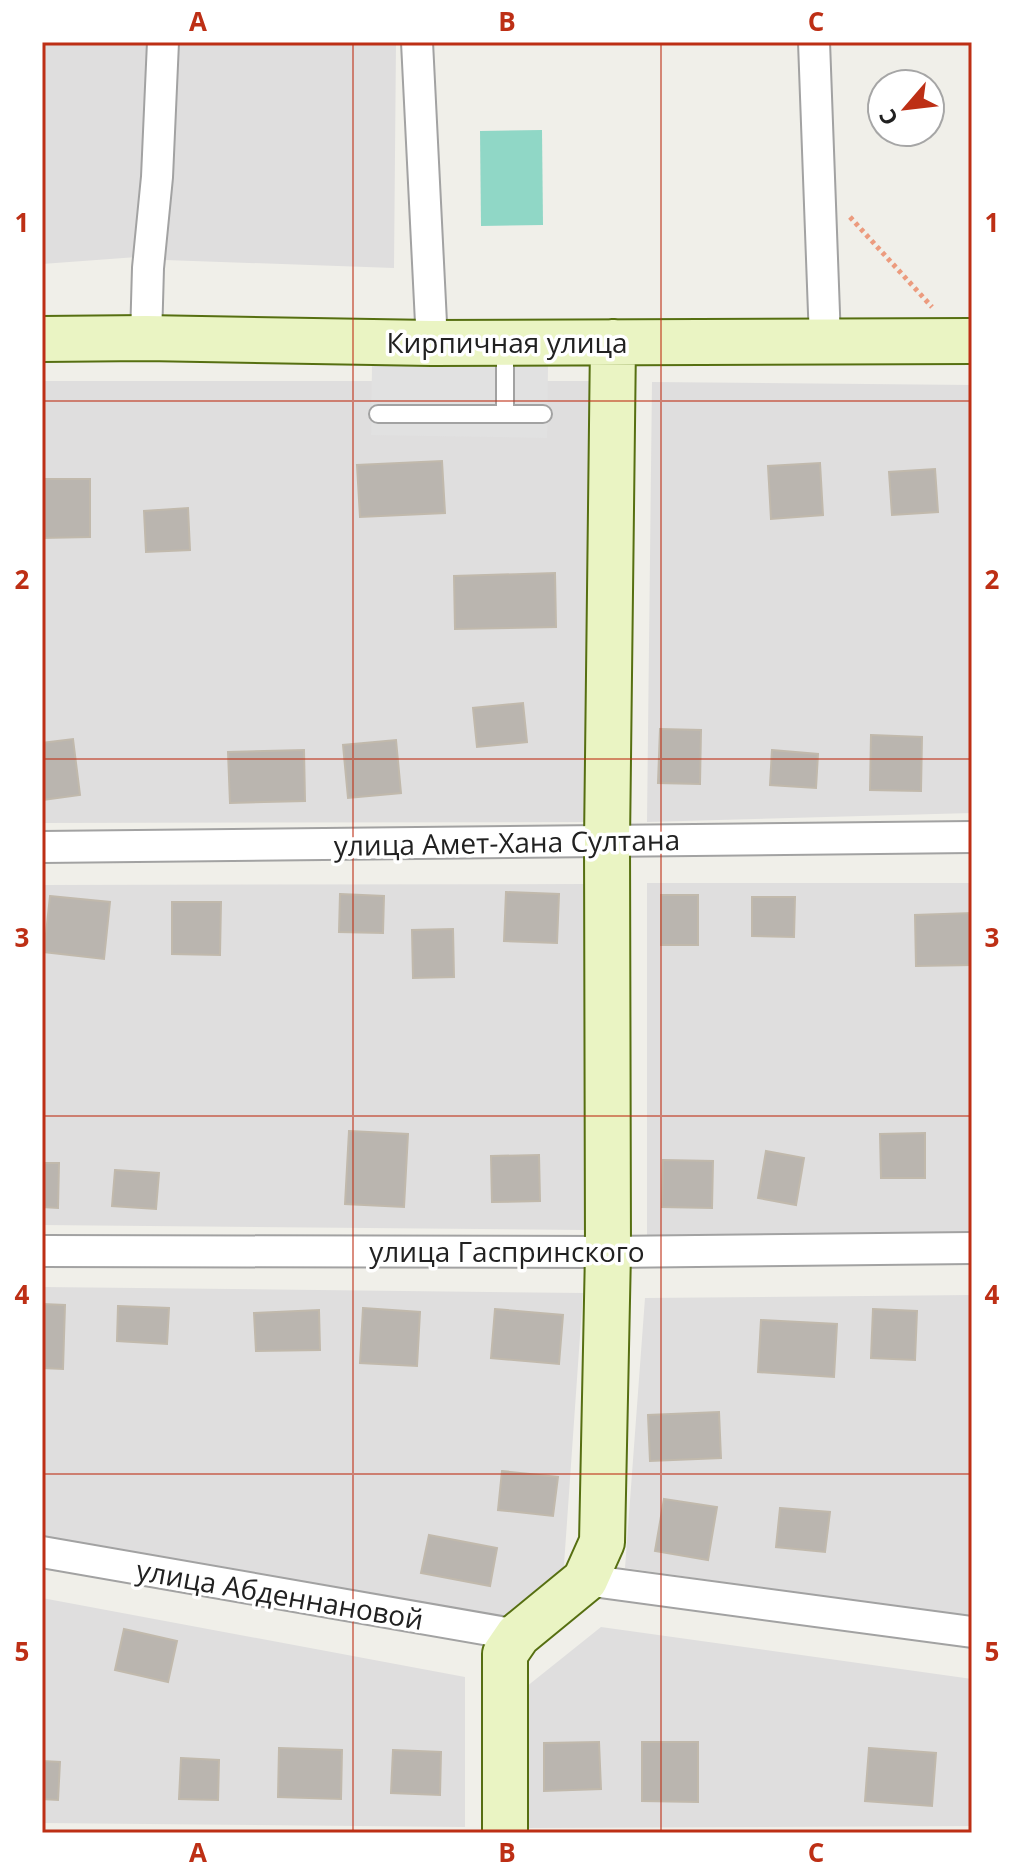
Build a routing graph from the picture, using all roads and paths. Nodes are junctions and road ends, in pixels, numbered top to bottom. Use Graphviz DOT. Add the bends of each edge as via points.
graph roads {
  1 [pos="163,42"];
  2 [pos="417,42"];
  3 [pos="814,42"];
  4 [pos="820,183"];
  5 [pos="146,338"];
  6 [pos="42,339"];
  7 [pos="825,340"];
  8 [pos="968,341"];
  9 [pos="613,342"];
  10 [pos="432,343"];
  11 [pos="505,343"];
  12 [pos="378,414"];
  13 [pos="505,414"];
  14 [pos="543,414"];
  15 [pos="972,837"];
  16 [pos="607,842"];
  17 [pos="42,847"];
  18 [pos="972,1248"];
  19 [pos="42,1251"];
  20 [pos="608,1252"];
  21 [pos="42,1552"];
  22 [pos="585,1580"];
  23 [pos="972,1632"];
  24 [pos="518,1635"];
  25 [pos="505,1833"];
  1 -- 5 [label="street"];
  2 -- 10 [label="street"];
  3 -- 4 [label="street"];
  4 -- 7 [label="street"];
  4 -- 8 [label="path"];
  5 -- 6 [label="street, Кирпичная улица"];
  5 -- 10 [label="street, Кирпичная улица"];
  7 -- 8 [label="street, Кирпичная улица"];
  7 -- 9 [label="street, Кирпичная улица"];
  9 -- 11 [label="street, Кирпичная улица"];
  9 -- 16 [label="street"];
  10 -- 11 [label="street, Кирпичная улица"];
  11 -- 13 [label="lane"];
  12 -- 13 [label="lane"];
  13 -- 14 [label="lane"];
  15 -- 16 [label="street, улица Амет-Хана Султана"];
  16 -- 17 [label="street, улица Амет-Хана Султана"];
  16 -- 20 [label="street"];
  18 -- 20 [label="street, улица Гаспринского"];
  19 -- 20 [label="street, улица Гаспринского"];
  20 -- 22 [label="street" via="602,1542"];
  21 -- 24 [label="street, улица Абденнановой"];
  22 -- 23 [label="street"];
  22 -- 24 [label="street"];
  24 -- 25 [label="street" via="505,1654"];
}
